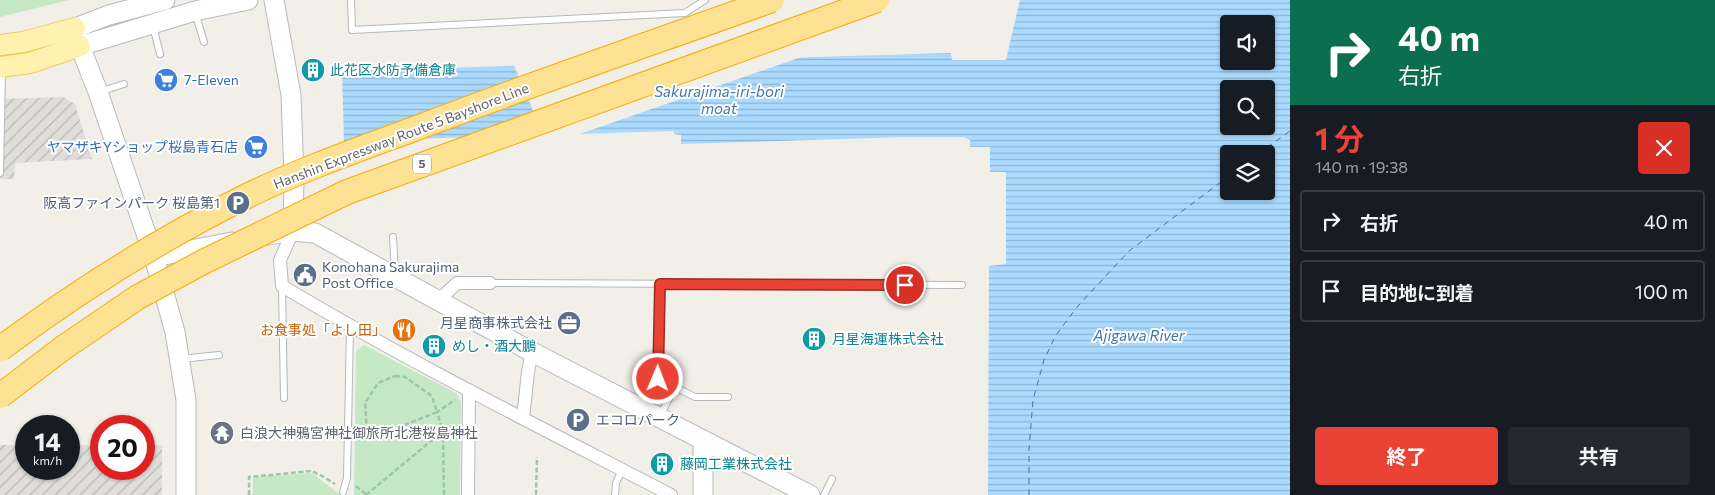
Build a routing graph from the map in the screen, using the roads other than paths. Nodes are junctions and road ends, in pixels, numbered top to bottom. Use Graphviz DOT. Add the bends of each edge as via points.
graph roads {
  1 [pos="165,0"];
  2 [pos="248,0"];
  3 [pos="274,0"];
  4 [pos="351,0"];
  5 [pos="706,0"];
  6 [pos="772,0"];
  7 [pos="877,0"];
  8 [pos="195,11"];
  9 [pos="153,24"];
  10 [pos="77,37"];
  11 [pos="204,42"];
  12 [pos="0,45"];
  13 [pos="160,54"];
  14 [pos="1,67"];
  15 [pos="124,84"];
  16 [pos="98,92"];
  17 [pos="0,173"];
  18 [pos="294,178"];
  19 [pos="274,181"];
  20 [pos="293,231"];
  21 [pos="393,237"];
  22 [pos="154,257"];
  23 [pos="395,278"];
  24 [pos="490,283"];
  25 [pos="660,284"];
  26 [pos="962,285"];
  27 [pos="282,286"];
  28 [pos="438,301"];
  29 [pos="350,327"];
  30 [pos="0,349"];
  31 [pos="532,352"];
  32 [pos="219,355"];
  33 [pos="179,359"];
  34 [pos="674,387"];
  35 [pos="468,390"];
  36 [pos="0,396"];
  37 [pos="728,397"];
  38 [pos="284,398"];
  39 [pos="523,418"];
  40 [pos="660,418"];
  41 [pos="703,440"];
  42 [pos="622,470"];
  43 [pos="832,479"];
  44 [pos="343,492"];
  45 [pos="186,495"];
  46 [pos="468,495"];
  47 [pos="616,495"];
  48 [pos="671,495"];
  49 [pos="703,495"];
  50 [pos="810,495"];
  51 [pos="824,495"];
  1 -- 10 [label="street" via="109,15"];
  2 -- 8 [label="street"];
  3 -- 18 [label="street" via="291,94"];
  4 -- 5 [label="lane" via="352,30 685,13"];
  6 -- 30 [label="highway, Hanshin Expressway Route 5 Bayshore Line, bridge" via="455,113 249,195 120,266"];
  7 -- 36 [label="highway, 5, bridge" via="347,192 213,256 138,297"];
  8 -- 9 [label="street"];
  8 -- 11 [label="lane"];
  9 -- 10 [label="street"];
  9 -- 13 [label="lane"];
  10 -- 12 [label="main road"];
  10 -- 14 [label="main road" via="30,62"];
  10 -- 16 [label="street"];
  14 -- 17 [label="lane"];
  15 -- 16 [label="lane"];
  16 -- 22 [label="street"];
  18 -- 19 [label="lane"];
  18 -- 20 [label="street"];
  20 -- 22 [label="street"];
  20 -- 23 [label="street" via="314,234"];
  20 -- 27 [label="street" via="280,260"];
  21 -- 23 [label="lane"];
  22 -- 33 [label="street" via="175,332"];
  23 -- 28 [label="street"];
  24 -- 25 [label="lane"];
  24 -- 28 [label="street" via="457,283"];
  25 -- 26 [label="lane"];
  25 -- 34 [label="lane" via="658,379"];
  27 -- 29 [label="street"];
  27 -- 38 [label="lane"];
  28 -- 31 [label="street"];
  29 -- 35 [label="street"];
  29 -- 44 [label="lane" via="347,478"];
  31 -- 39 [label="street"];
  31 -- 40 [label="street"];
  32 -- 33 [label="lane"];
  33 -- 45 [label="street" via="186,400"];
  34 -- 37 [label="lane" via="695,397"];
  34 -- 40 [label="lane"];
  35 -- 39 [label="street"];
  35 -- 46 [label="street"];
  39 -- 42 [label="street"];
  40 -- 41 [label="street"];
  41 -- 49 [label="street"];
  41 -- 50 [label="street"];
  42 -- 47 [label="lane" via="616,483"];
  42 -- 48 [label="street"];
  43 -- 51 [label="lane"];
}
